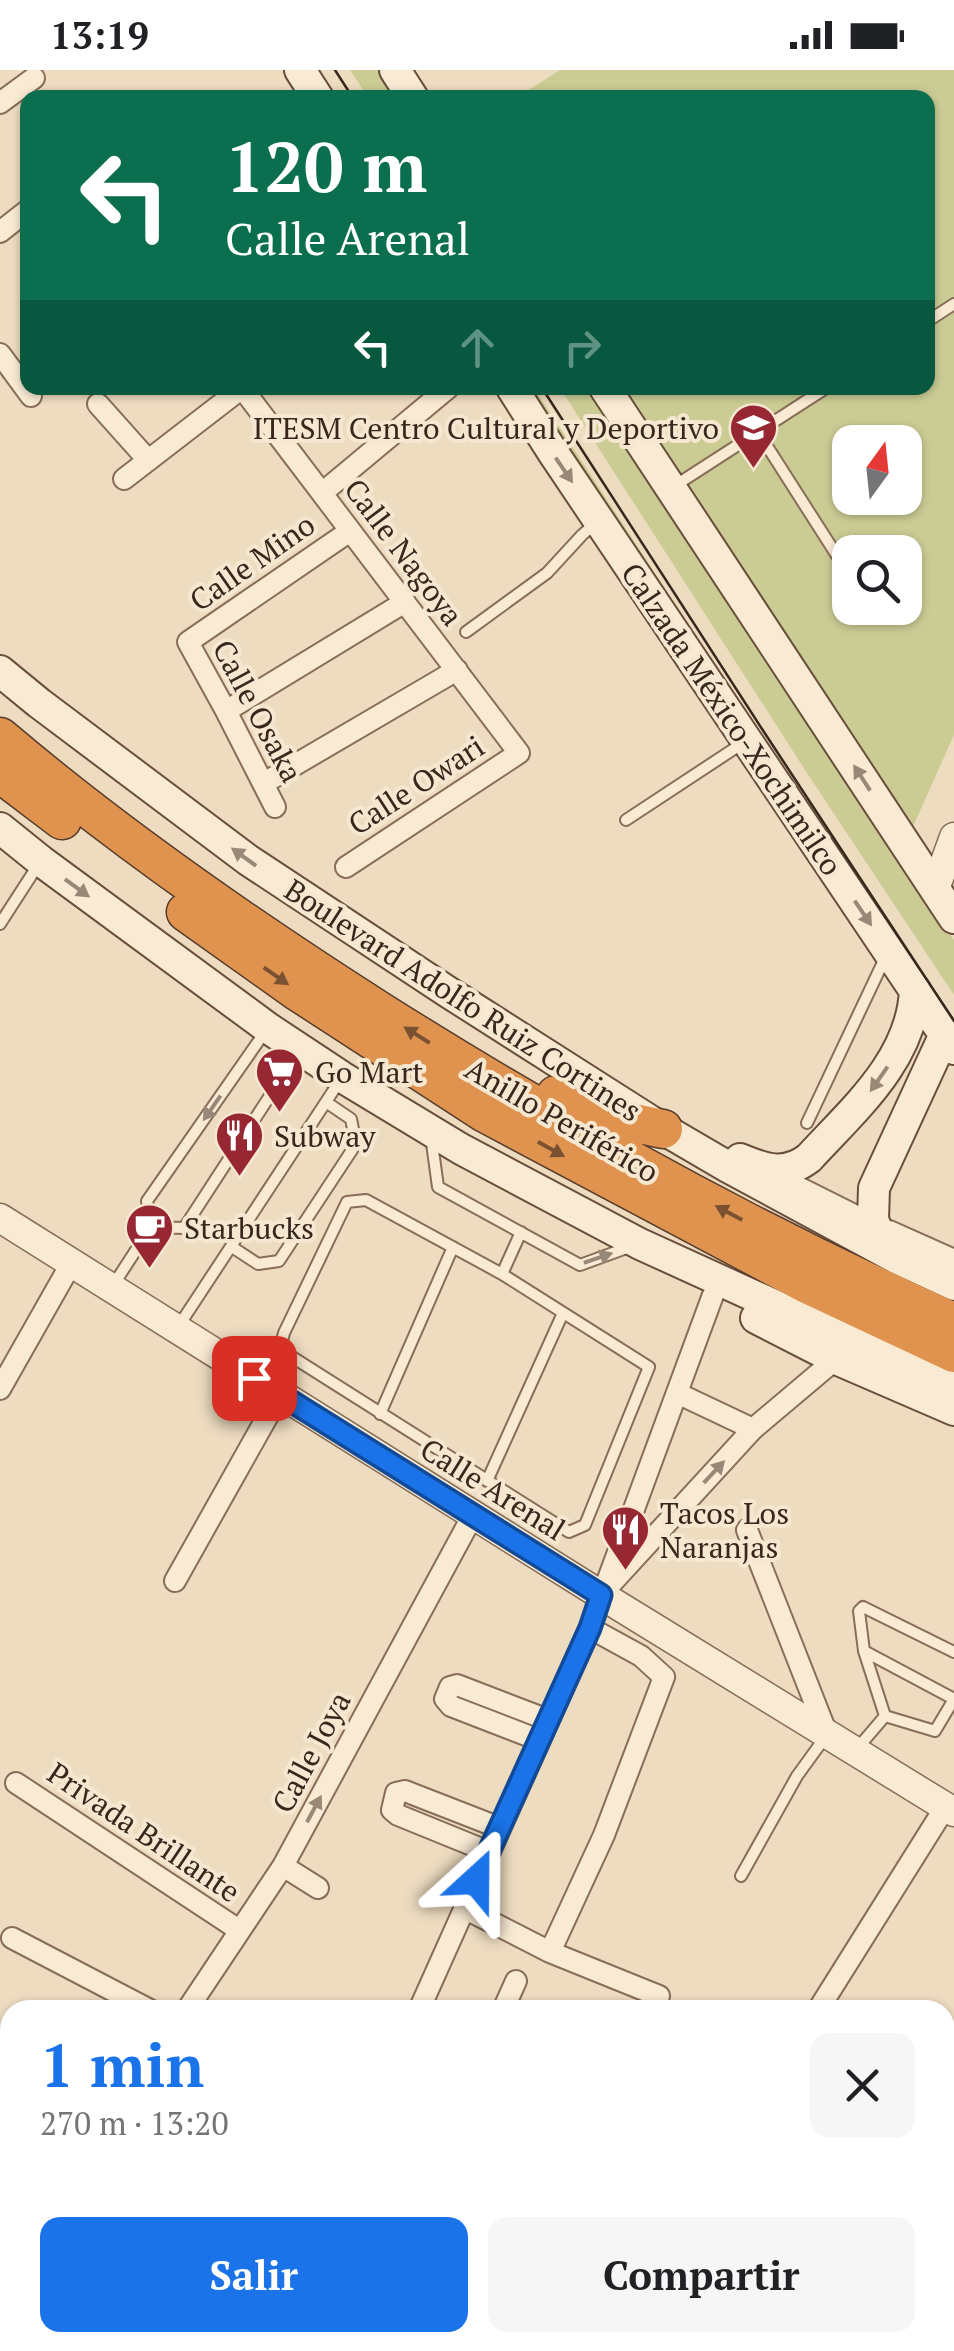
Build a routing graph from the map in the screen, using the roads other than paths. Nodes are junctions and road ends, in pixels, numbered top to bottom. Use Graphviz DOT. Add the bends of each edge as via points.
graph roads {
  1 [pos="31,74"];
  2 [pos="0,104"];
  3 [pos="20,216"];
  4 [pos="0,232"];
  5 [pos="0,354"];
  6 [pos="20,382"];
  7 [pos="233,395"];
  8 [pos="247,395"];
  9 [pos="440,395"];
  10 [pos="517,395"];
  11 [pos="609,395"];
  12 [pos="815,395"];
  13 [pos="98,404"];
  14 [pos="758,432"];
  15 [pos="148,460"];
  16 [pos="124,480"];
  17 [pos="671,488"];
  18 [pos="322,493"];
  19 [pos="598,521"];
  20 [pos="350,531"];
  21 [pos="832,548"];
  22 [pos="404,602"];
  23 [pos="466,632"];
  24 [pos="188,642"];
  25 [pos="457,670"];
  26 [pos="0,671"];
  27 [pos="226,710"];
  28 [pos="0,737"];
  29 [pos="746,740"];
  30 [pos="519,752"];
  31 [pos="0,773"];
  32 [pos="264,784"];
  33 [pos="275,808"];
  34 [pos="626,820"];
  35 [pos="0,828"];
  36 [pos="954,837"];
  37 [pos="41,861"];
  38 [pos="346,867"];
  39 [pos="935,889"];
  40 [pos="954,918"];
  41 [pos="0,924"];
  42 [pos="889,951"];
  43 [pos="915,990"];
  44 [pos="268,1028"];
  45 [pos="949,1042"];
  46 [pos="300,1049"];
  47 [pos="465,1065"];
  48 [pos="334,1089"];
  49 [pos="808,1122"];
  50 [pos="430,1130"];
  51 [pos="676,1137"];
  52 [pos="762,1169"];
  53 [pos="0,1218"];
  54 [pos="151,1227"];
  55 [pos="521,1232"];
  56 [pos="640,1244"];
  57 [pos="894,1245"];
  58 [pos="453,1247"];
  59 [pos="232,1248"];
  60 [pos="820,1258"];
  61 [pos="954,1260"];
  62 [pos="72,1262"];
  63 [pos="502,1274"];
  64 [pos="954,1285"];
  65 [pos="112,1287"];
  66 [pos="713,1295"];
  67 [pos="562,1312"];
  68 [pos="954,1322"];
  69 [pos="176,1329"];
  70 [pos="846,1351"];
  71 [pos="954,1352"];
  72 [pos="954,1387"];
  73 [pos="0,1389"];
  74 [pos="677,1393"];
  75 [pos="280,1394"];
  76 [pos="954,1410"];
  77 [pos="380,1414"];
  78 [pos="754,1430"];
  79 [pos="487,1481"];
  80 [pos="473,1515"];
  81 [pos="747,1530"];
  82 [pos="175,1581"];
  83 [pos="601,1595"];
  84 [pos="590,1628"];
  85 [pos="864,1650"];
  86 [pos="954,1652"];
  87 [pos="951,1710"];
  88 [pos="886,1716"];
  89 [pos="828,1734"];
  90 [pos="856,1751"];
  91 [pos="16,1783"];
  92 [pos="950,1809"];
  93 [pos="500,1828"];
  94 [pos="489,1852"];
  95 [pos="283,1866"];
  96 [pos="741,1876"];
  97 [pos="318,1888"];
  98 [pos="464,1908"];
  99 [pos="239,1930"];
  100 [pos="12,1938"];
  101 [pos="550,1952"];
  102 [pos="516,1981"];
  103 [pos="658,1996"];
  104 [pos="131,2000"];
  105 [pos="194,2000"];
  106 [pos="423,2000"];
  107 [pos="509,2000"];
  108 [pos="825,2000"];
  1 -- 2 [label="street"];
  3 -- 4 [label="street"];
  5 -- 6 [label="street"];
  7 -- 15 [label="street"];
  8 -- 18 [label="street, Calle Nagoya"];
  9 -- 18 [label="street"];
  10 -- 19 [label="main road, Calzada México-Xochimilco, one-way"];
  11 -- 17 [label="main road"];
  12 -- 14 [label="lane"];
  13 -- 15 [label="street"];
  14 -- 17 [label="lane"];
  14 -- 21 [label="lane"];
  15 -- 16 [label="street"];
  39 -- 17 [label="main road, one-way"];
  18 -- 20 [label="street, Calle Nagoya"];
  19 -- 23 [label="lane" via="547,573"];
  19 -- 29 [label="main road, Calzada México-Xochimilco"];
  20 -- 22 [label="street, Calle Nagoya"];
  20 -- 24 [label="street, Calle Mino"];
  22 -- 25 [label="street, Calle Nagoya"];
  22 -- 27 [label="street"];
  24 -- 27 [label="street, Calle Osaka"];
  25 -- 30 [label="street, Calle Nagoya"];
  25 -- 32 [label="street"];
  51 -- 26 [label="main road, Boulevard Adolfo Ruiz Cortines, one-way" via="248,860"];
  27 -- 32 [label="street, Calle Osaka"];
  47 -- 28 [label="highway, Anillo Periférico, one-way" via="253,928"];
  29 -- 34 [label="lane"];
  29 -- 42 [label="main road, Calzada México-Xochimilco, one-way"];
  30 -- 38 [label="street, Calle Owari"];
  31 -- 60 [label="highway, Anillo Periférico, one-way" via="296,991 485,1112 659,1207"];
  32 -- 33 [label="street, Calle Osaka"];
  35 -- 37 [label="main road, Boulevard Adolfo Ruiz Cortines"];
  36 -- 39 [label="street"];
  37 -- 41 [label="lane"];
  37 -- 44 [label="main road, Boulevard Adolfo Ruiz Cortines, one-way"];
  39 -- 40 [label="main road"];
  42 -- 43 [label="main road, Calzada México-Xochimilco"];
  42 -- 49 [label="lane"];
  43 -- 45 [label="main road, Calzada México-Xochimilco"];
  43 -- 52 [label="main road, one-way" via="903,1038 874,1088 804,1162 781,1171"];
  44 -- 46 [label="main road, Boulevard Adolfo Ruiz Cortines"];
  44 -- 54 [label="lane, one-way" via="147,1201"];
  45 -- 57 [label="main road" via="872,1199 882,1242"];
  46 -- 48 [label="main road, Boulevard Adolfo Ruiz Cortines"];
  46 -- 54 [label="lane" via="184,1228"];
  47 -- 51 [label="highway"];
  60 -- 47 [label="highway, Anillo Periférico, one-way" via="666,1180"];
  48 -- 50 [label="main road, Boulevard Adolfo Ruiz Cortines"];
  48 -- 59 [label="lane"];
  48 -- 59 [label="lane" via="356,1144 279,1262 258,1264"];
  50 -- 55 [label="lane" via="438,1187"];
  50 -- 56 [label="main road, Boulevard Adolfo Ruiz Cortines"];
  51 -- 52 [label="main road"];
  51 -- 60 [label="main road, Boulevard Adolfo Ruiz Cortines"];
  52 -- 60 [label="street"];
  53 -- 62 [label="street, Calle Arenal"];
  54 -- 65 [label="lane"];
  55 -- 56 [label="lane, one-way" via="580,1264"];
  55 -- 63 [label="lane"];
  56 -- 60 [label="main road, Boulevard Adolfo Ruiz Cortines"];
  56 -- 66 [label="main road"];
  57 -- 60 [label="main road, Boulevard Adolfo Ruiz Cortines"];
  57 -- 61 [label="street"];
  57 -- 64 [label="main road, Boulevard Adolfo Ruiz Cortines"];
  58 -- 63 [label="lane"];
  58 -- 77 [label="lane"];
  58 -- 77 [label="lane" via="366,1200 347,1202 284,1333 288,1356"];
  59 -- 69 [label="lane"];
  60 -- 68 [label="highway, Anillo Periférico"];
  60 -- 70 [label="main road, Boulevard Adolfo Ruiz Cortines"];
  60 -- 71 [label="highway, Anillo Periférico"];
  62 -- 65 [label="street, Calle Arenal"];
  62 -- 73 [label="street"];
  63 -- 67 [label="lane"];
  65 -- 69 [label="street, Calle Arenal"];
  66 -- 70 [label="main road"];
  66 -- 74 [label="street"];
  67 -- 79 [label="lane"];
  67 -- 79 [label="lane" via="649,1368 584,1525 569,1532"];
  69 -- 75 [label="street, Calle Arenal"];
  70 -- 72 [label="main road, Boulevard Adolfo Ruiz Cortines"];
  70 -- 76 [label="main road"];
  70 -- 78 [label="street"];
  74 -- 78 [label="street"];
  74 -- 83 [label="street"];
  75 -- 80 [label="street, Calle Arenal"];
  75 -- 82 [label="street"];
  77 -- 79 [label="lane"];
  83 -- 78 [label="street, one-way"];
  80 -- 83 [label="street, Calle Arenal"];
  95 -- 80 [label="street, Calle Joya, one-way"];
  81 -- 89 [label="street"];
  83 -- 84 [label="street"];
  83 -- 89 [label="street, Calle Arenal"];
  84 -- 93 [label="street"];
  84 -- 101 [label="street" via="642,1656 664,1677 604,1835"];
  85 -- 86 [label="lane" via="864,1607"];
  85 -- 87 [label="lane" via="954,1700"];
  85 -- 88 [label="lane"];
  87 -- 88 [label="lane" via="935,1731"];
  88 -- 90 [label="lane"];
  89 -- 90 [label="street, Calle Arenal"];
  89 -- 96 [label="lane"];
  90 -- 92 [label="street, Calle Arenal"];
  91 -- 99 [label="street, Privada Brillante"];
  92 -- 108 [label="street"];
  93 -- 94 [label="street"];
  93 -- 94 [label="street" via="396,1793 392,1810 398,1815"];
  94 -- 98 [label="street"];
  95 -- 97 [label="street"];
  95 -- 99 [label="street, Calle Joya"];
  98 -- 101 [label="street"];
  98 -- 106 [label="street"];
  99 -- 105 [label="street, Calle Joya"];
  100 -- 104 [label="street"];
  101 -- 103 [label="street"];
  102 -- 107 [label="street"];
}
